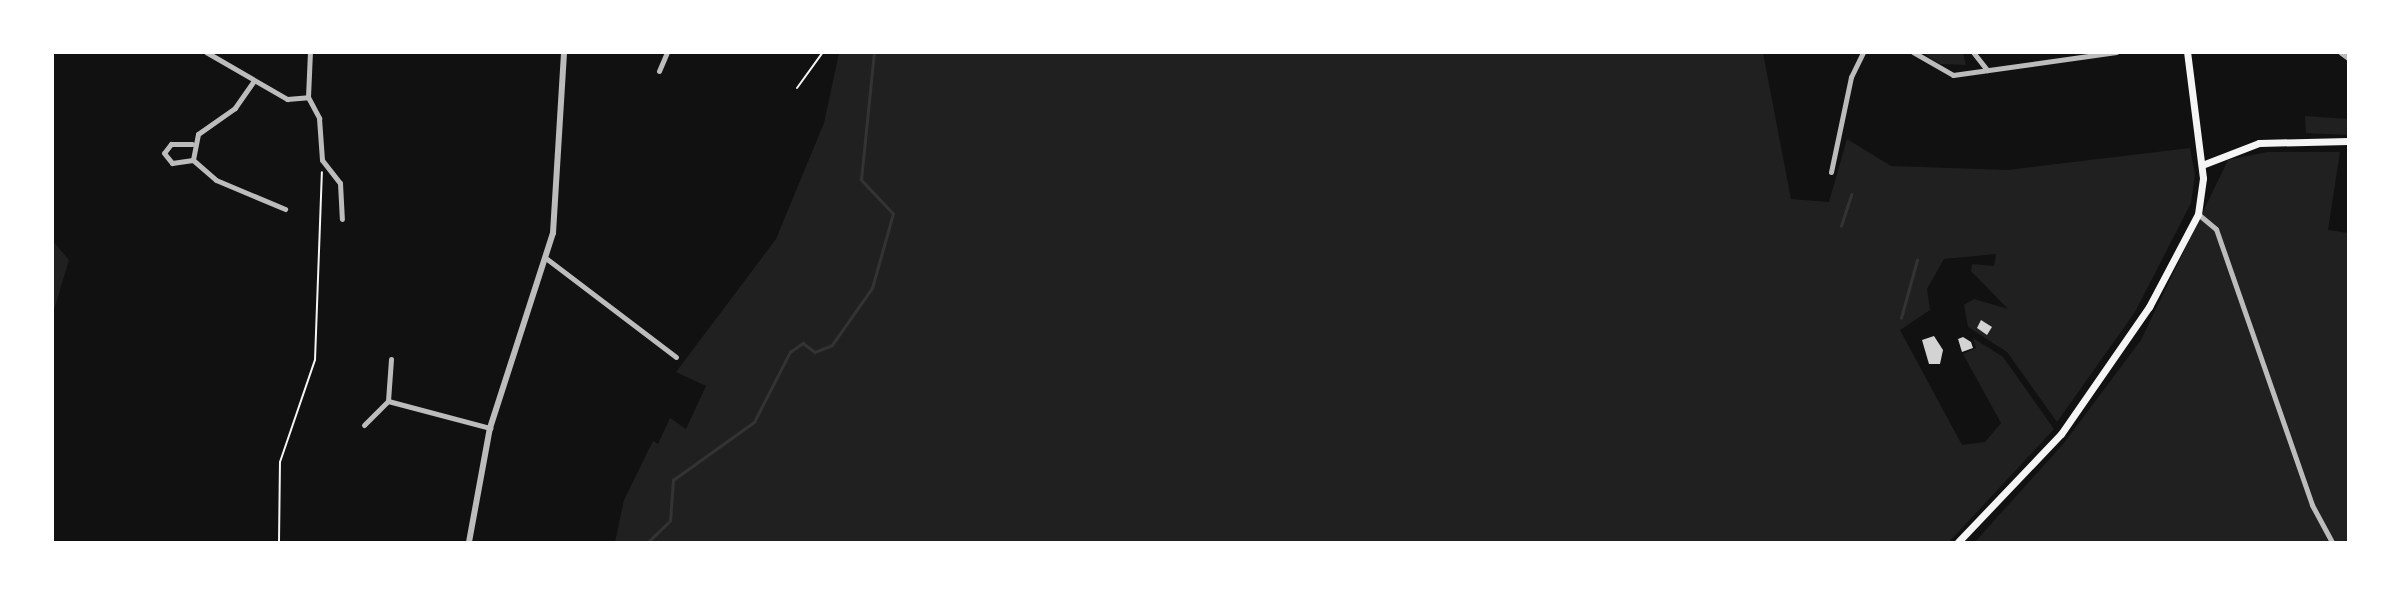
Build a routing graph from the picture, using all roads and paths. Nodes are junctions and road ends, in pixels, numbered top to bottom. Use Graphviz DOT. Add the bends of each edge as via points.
graph roads {
  1 [pos="206,52"];
  2 [pos="310,52"];
  3 [pos="564,52"];
  4 [pos="667,52"];
  5 [pos="823,52"];
  6 [pos="1863,52"];
  7 [pos="1913,52"];
  8 [pos="1973,52"];
  9 [pos="2116,52"];
  10 [pos="2187,52"];
  11 [pos="2340,52"];
  12 [pos="2348,58"];
  13 [pos="1987,70"];
  14 [pos="659,71"];
  15 [pos="253,82"];
  16 [pos="797,88"];
  17 [pos="308,97"];
  18 [pos="2348,141"];
  19 [pos="192,144"];
  20 [pos="193,160"];
  21 [pos="322,160"];
  22 [pos="2202,165"];
  23 [pos="1831,172"];
  24 [pos="285,209"];
  25 [pos="2198,214"];
  26 [pos="342,219"];
  27 [pos="547,259"];
  28 [pos="676,358"];
  29 [pos="391,359"];
  30 [pos="388,401"];
  31 [pos="364,425"];
  32 [pos="490,428"];
  33 [pos="279,542"];
  34 [pos="470,542"];
  35 [pos="1958,542"];
  36 [pos="2332,542"];
  1 -- 15 [label="street"];
  2 -- 17 [label="street"];
  3 -- 27 [label="street" via="558,191"];
  4 -- 14 [label="street"];
  5 -- 16 [label="path"];
  6 -- 23 [label="street" via="1851,77"];
  7 -- 13 [label="street" via="1945,73"];
  8 -- 13 [label="street"];
  9 -- 13 [label="street"];
  10 -- 22 [label="main road"];
  11 -- 12 [label="street"];
  15 -- 17 [label="street" via="287,99"];
  15 -- 19 [label="street" via="235,108 203,129"];
  17 -- 21 [label="street" via="319,118"];
  18 -- 22 [label="main road" via="2259,144"];
  19 -- 20 [label="street"];
  19 -- 20 [label="street" via="171,144 164,153 172,163"];
  20 -- 24 [label="street" via="216,180"];
  21 -- 26 [label="street" via="340,183"];
  21 -- 33 [label="path" via="315,360 280,462"];
  22 -- 25 [label="main road"];
  25 -- 35 [label="main road" via="2149,307 2061,433"];
  25 -- 36 [label="street" via="2216,229 2312,505"];
  27 -- 28 [label="street"];
  27 -- 32 [label="street"];
  29 -- 30 [label="street"];
  30 -- 31 [label="street"];
  30 -- 32 [label="street"];
  32 -- 34 [label="street"];
}
